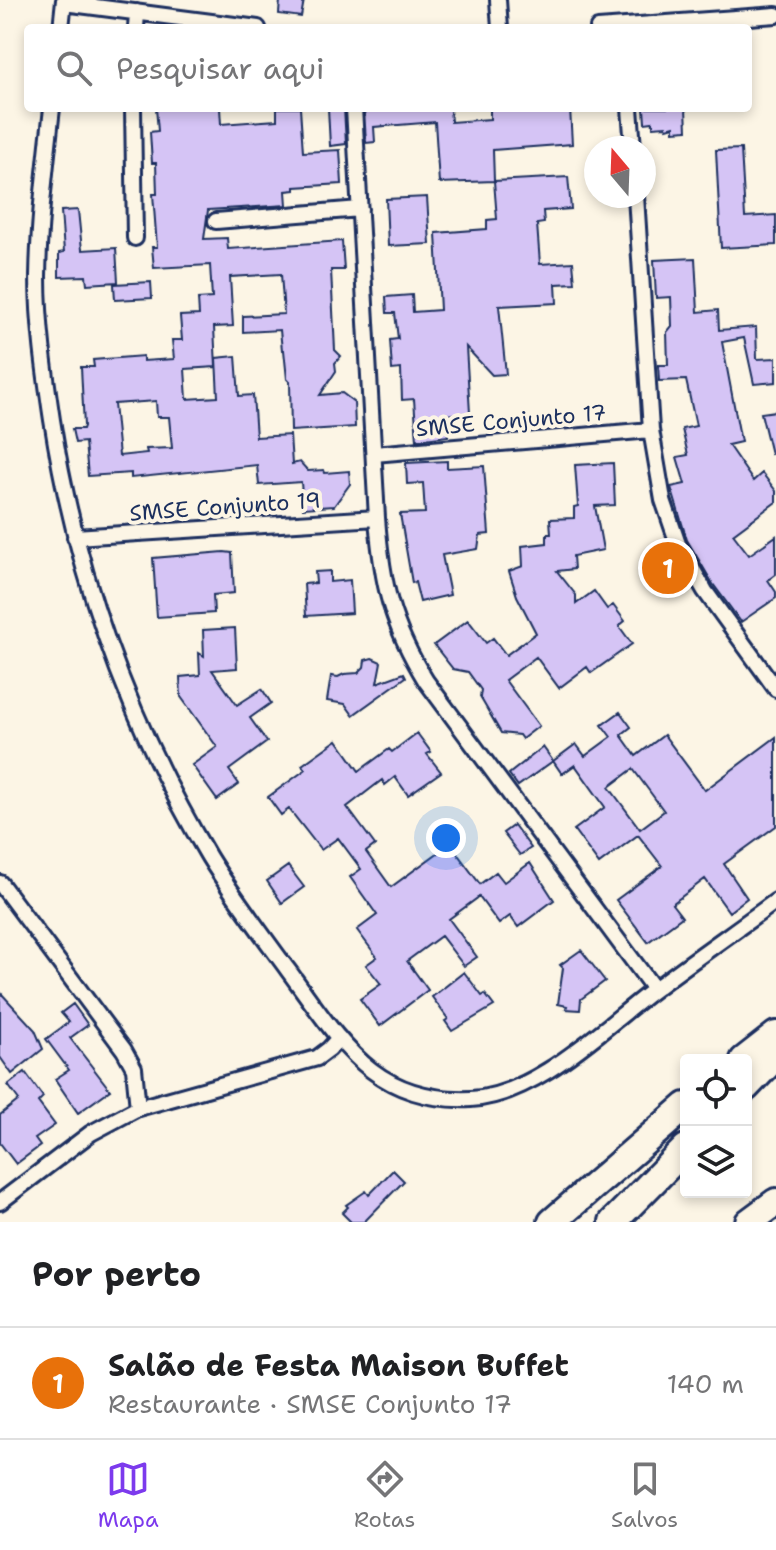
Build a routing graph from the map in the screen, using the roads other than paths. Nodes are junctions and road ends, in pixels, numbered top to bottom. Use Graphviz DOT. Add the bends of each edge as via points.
graph roads {
  1 [pos="498,0"];
  2 [pos="64,2"];
  3 [pos="775,10"];
  4 [pos="137,12"];
  5 [pos="61,24"];
  6 [pos="136,24"];
  7 [pos="228,24"];
  8 [pos="500,24"];
  9 [pos="651,24"];
  10 [pos="52,112"];
  11 [pos="133,112"];
  12 [pos="354,112"];
  13 [pos="630,112"];
  14 [pos="632,136"];
  15 [pos="637,208"];
  16 [pos="360,209"];
  17 [pos="216,221"];
  18 [pos="135,238"];
  19 [pos="651,430"];
  20 [pos="374,454"];
  21 [pos="377,518"];
  22 [pos="75,537"];
  23 [pos="776,689"];
  24 [pos="0,883"];
  25 [pos="776,901"];
  26 [pos="654,989"];
  27 [pos="776,1035"];
  28 [pos="339,1038"];
  29 [pos="752,1054"];
  30 [pos="776,1056"];
  31 [pos="752,1081"];
  32 [pos="138,1108"];
  33 [pos="680,1111"];
  34 [pos="680,1154"];
  35 [pos="0,1202"];
  36 [pos="776,1202"];
  37 [pos="552,1222"];
  38 [pos="613,1222"];
  39 [pos="749,1222"];
  1 -- 8 [label="street"];
  2 -- 4 [label="street"];
  2 -- 5 [label="street"];
  3 -- 9 [label="street"];
  4 -- 6 [label="street"];
  4 -- 7 [label="street"];
  10 -- 22 [label="street" via="38,279 43,360"];
  11 -- 18 [label="street"];
  12 -- 16 [label="street"];
  13 -- 14 [label="street"];
  15 -- 19 [label="street"];
  16 -- 17 [label="street"];
  16 -- 20 [label="street"];
  19 -- 20 [label="street, SMSE Conjunto 17"];
  19 -- 23 [label="street" via="663,500 678,544"];
  20 -- 21 [label="street"];
  21 -- 22 [label="street, SMSE Conjunto 19"];
  21 -- 26 [label="street" via="391,611 408,652"];
  22 -- 28 [label="street" via="137,716 181,809 245,911"];
  24 -- 32 [label="street" via="124,1050 134,1068"];
  25 -- 26 [label="street"];
  26 -- 28 [label="street" via="533,1080 477,1099 406,1091 361,1063"];
  27 -- 29 [label="highway"];
  28 -- 32 [label="street" via="317,1058"];
  30 -- 31 [label="highway"];
  32 -- 35 [label="street" via="91,1133"];
  33 -- 37 [label="highway"];
  34 -- 38 [label="highway"];
  36 -- 39 [label="highway"];
}
